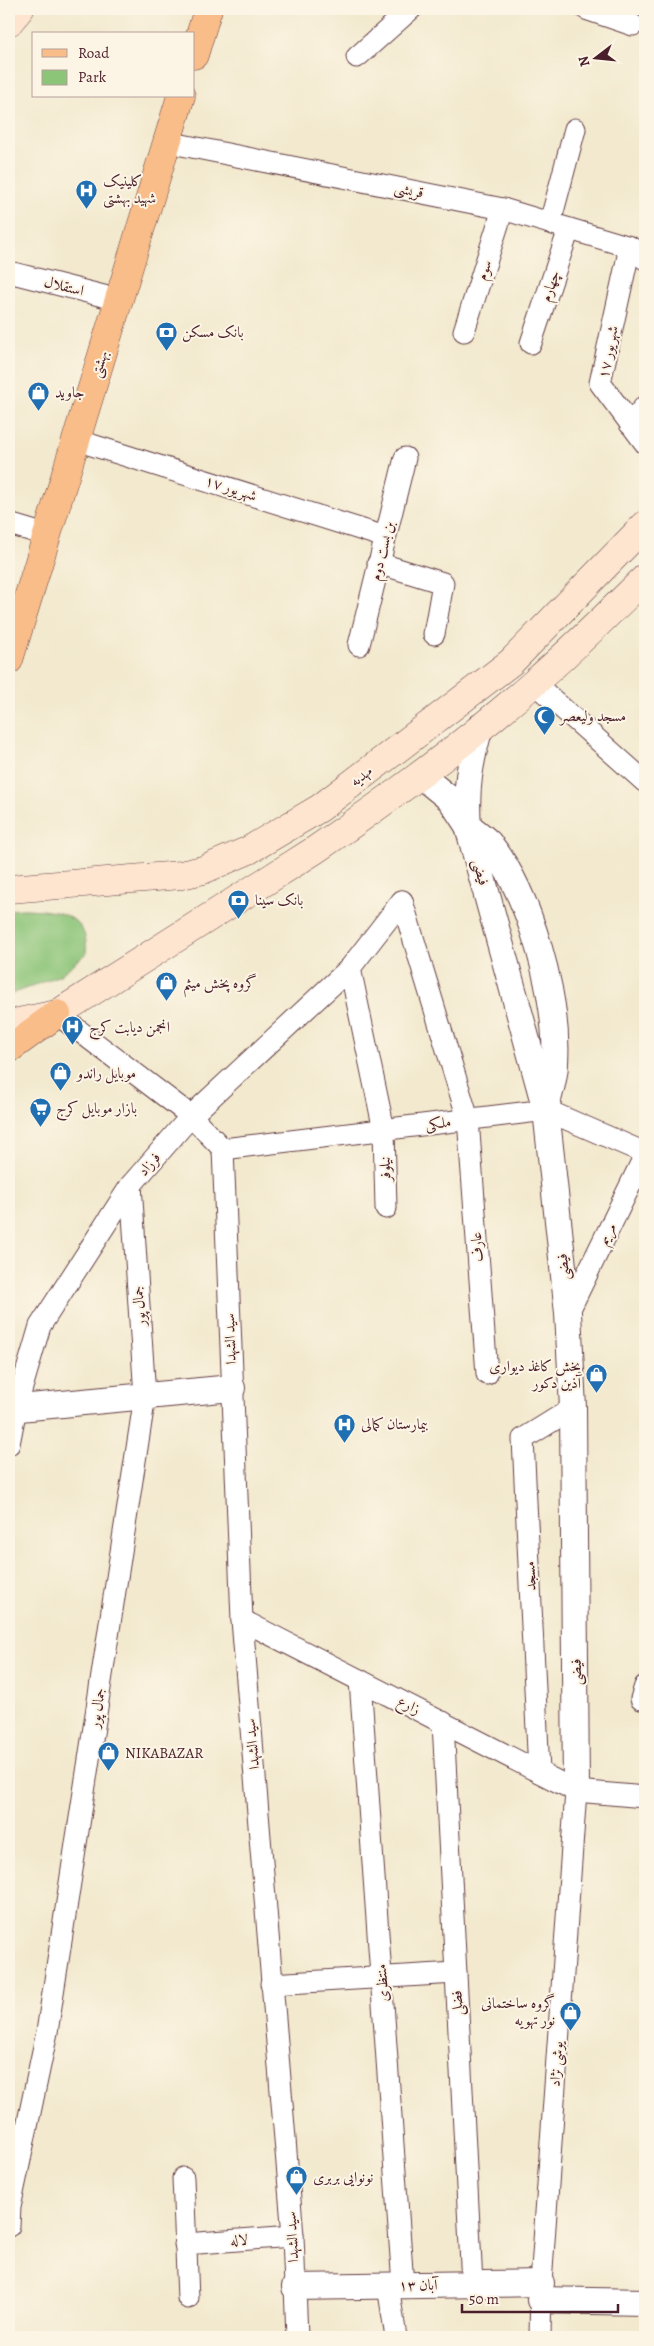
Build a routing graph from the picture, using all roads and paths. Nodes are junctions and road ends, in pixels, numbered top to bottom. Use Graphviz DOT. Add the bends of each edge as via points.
graph roads {
  1 [pos="20,9"];
  2 [pos="208,9"];
  3 [pos="411,9"];
  4 [pos="586,9"];
  5 [pos="9,22"];
  6 [pos="633,25"];
  7 [pos="195,52"];
  8 [pos="357,57"];
  9 [pos="180,98"];
  10 [pos="575,129"];
  11 [pos="167,142"];
  12 [pos="503,209"];
  13 [pos="560,226"];
  14 [pos="638,253"];
  15 [pos="9,272"];
  16 [pos="119,300"];
  17 [pos="464,331"];
  18 [pos="531,343"];
  19 [pos="645,406"];
  20 [pos="630,424"];
  21 [pos="76,440"];
  22 [pos="645,443"];
  23 [pos="405,458"];
  24 [pos="9,524"];
  25 [pos="645,525"];
  26 [pos="46,535"];
  27 [pos="385,537"];
  28 [pos="378,563"];
  29 [pos="645,578"];
  30 [pos="434,634"];
  31 [pos="359,645"];
  32 [pos="9,660"];
  33 [pos="534,683"];
  34 [pos="480,727"];
  35 [pos="420,775"];
  36 [pos="645,782"];
  37 [pos="468,826"];
  38 [pos="9,889"];
  39 [pos="350,968"];
  40 [pos="56,1014"];
  41 [pos="9,1024"];
  42 [pos="9,1049"];
  43 [pos="546,1110"];
  44 [pos="191,1116"];
  45 [pos="468,1119"];
  46 [pos="384,1130"];
  47 [pos="223,1149"];
  48 [pos="645,1154"];
  49 [pos="131,1185"];
  50 [pos="386,1208"];
  51 [pos="568,1313"];
  52 [pos="487,1374"];
  53 [pos="232,1388"];
  54 [pos="145,1396"];
  55 [pos="13,1408"];
  56 [pos="573,1408"];
  57 [pos="9,1444"];
  58 [pos="242,1620"];
  59 [pos="360,1680"];
  60 [pos="442,1722"];
  61 [pos="539,1772"];
  62 [pos="576,1791"];
  63 [pos="645,1797"];
  64 [pos="456,1973"];
  65 [pos="381,1977"];
  66 [pos="271,1984"];
  67 [pos="182,2178"];
  68 [pos="9,2214"];
  69 [pos="293,2236"];
  70 [pos="186,2244"];
  71 [pos="472,2284"];
  72 [pos="395,2285"];
  73 [pos="295,2287"];
  74 [pos="540,2292"];
  75 [pos="188,2298"];
  76 [pos="645,2302"];
  77 [pos="297,2337"];
  78 [pos="396,2337"];
  79 [pos="540,2337"];
  1 -- 5 [label="main road"];
  2 -- 7 [label="main road"];
  3 -- 8 [label="street"];
  4 -- 6 [label="street"];
  9 -- 11 [label="main road, بهشتی"];
  10 -- 13 [label="street, چهارم"];
  11 -- 12 [label="street, قریشی"];
  11 -- 16 [label="main road, بهشتی"];
  12 -- 13 [label="street, قریشی"];
  12 -- 17 [label="street, سوم"];
  13 -- 14 [label="street, قریشی"];
  13 -- 18 [label="street, چهارم"];
  14 -- 20 [label="street, ۱۷ شهریور" via="600,383"];
  15 -- 16 [label="street, استقلال"];
  16 -- 21 [label="main road, بهشتی"];
  19 -- 20 [label="street"];
  20 -- 22 [label="street, ۱۷ شهریور"];
  21 -- 26 [label="main road, بهشتی"];
  21 -- 27 [label="street, ۱۷ شهریور"];
  23 -- 27 [label="street, بن بست دوم"];
  24 -- 26 [label="street"];
  25 -- 38 [label="main road, مهدیه" via="511,662 320,808 249,850 203,870 181,875"];
  26 -- 32 [label="main road, بهشتی"];
  27 -- 28 [label="street, بن بست دوم"];
  28 -- 30 [label="street" via="443,583"];
  28 -- 31 [label="street, بن بست دوم"];
  29 -- 33 [label="main road"];
  33 -- 34 [label="main road"];
  33 -- 36 [label="street"];
  34 -- 35 [label="main road"];
  34 -- 37 [label="street" via="470,761 466,798"];
  35 -- 37 [label="street, فیضی" via="451,800"];
  35 -- 40 [label="main road" via="315,850"];
  37 -- 43 [label="street, فیضی"];
  37 -- 43 [label="street" via="488,842 506,870 537,941 553,1019 556,1064"];
  39 -- 44 [label="street, فرزاد"];
  39 -- 45 [label="street, فرزاد" via="402,901"];
  39 -- 46 [label="street"];
  40 -- 41 [label="main road"];
  40 -- 42 [label="main road"];
  40 -- 44 [label="street"];
  43 -- 45 [label="street, ملکی"];
  43 -- 48 [label="street"];
  43 -- 51 [label="street, فیضی"];
  44 -- 47 [label="street"];
  44 -- 49 [label="street, فرزاد"];
  45 -- 46 [label="street, ملکی"];
  45 -- 52 [label="street, عارف"];
  46 -- 47 [label="street, ملکی"];
  46 -- 50 [label="street, نیلوفر"];
  47 -- 53 [label="street, سید الشهدا"];
  48 -- 51 [label="street, مریم"];
  49 -- 54 [label="street, جمال پور"];
  49 -- 55 [label="street, فرزاد" via="40,1326"];
  51 -- 56 [label="street, فیضی"];
  53 -- 54 [label="street"];
  53 -- 58 [label="street, سید الشهدا"];
  54 -- 55 [label="street"];
  54 -- 68 [label="street, جمال پور" via="47,2032"];
  55 -- 57 [label="street, فرزاد"];
  56 -- 61 [label="street, مسجد" via="523,1440"];
  56 -- 62 [label="street, فیضی"];
  58 -- 59 [label="street, زارع"];
  58 -- 66 [label="street, سید الشهدا"];
  59 -- 60 [label="street, زارع"];
  59 -- 65 [label="street, منتظری"];
  60 -- 61 [label="street, زارع"];
  60 -- 64 [label="street, فضلی"];
  61 -- 62 [label="street, زارع"];
  62 -- 63 [label="street"];
  62 -- 74 [label="street, یوشی نژاد"];
  64 -- 65 [label="street"];
  64 -- 71 [label="street, فضلی"];
  65 -- 66 [label="street"];
  65 -- 72 [label="street, منتظری"];
  66 -- 69 [label="street, سید الشهدا"];
  67 -- 70 [label="street"];
  69 -- 70 [label="street, لاله"];
  69 -- 73 [label="street, سید الشهدا"];
  70 -- 75 [label="street"];
  71 -- 72 [label="street, ۱۳ آبان"];
  71 -- 74 [label="street, ۱۳ آبان"];
  72 -- 73 [label="street, ۱۳ آبان"];
  72 -- 78 [label="street, منتظری"];
  73 -- 77 [label="street, سید الشهدا"];
  74 -- 76 [label="street, ۱۳ آبان"];
  74 -- 79 [label="street, یوشی نژاد"];
}
